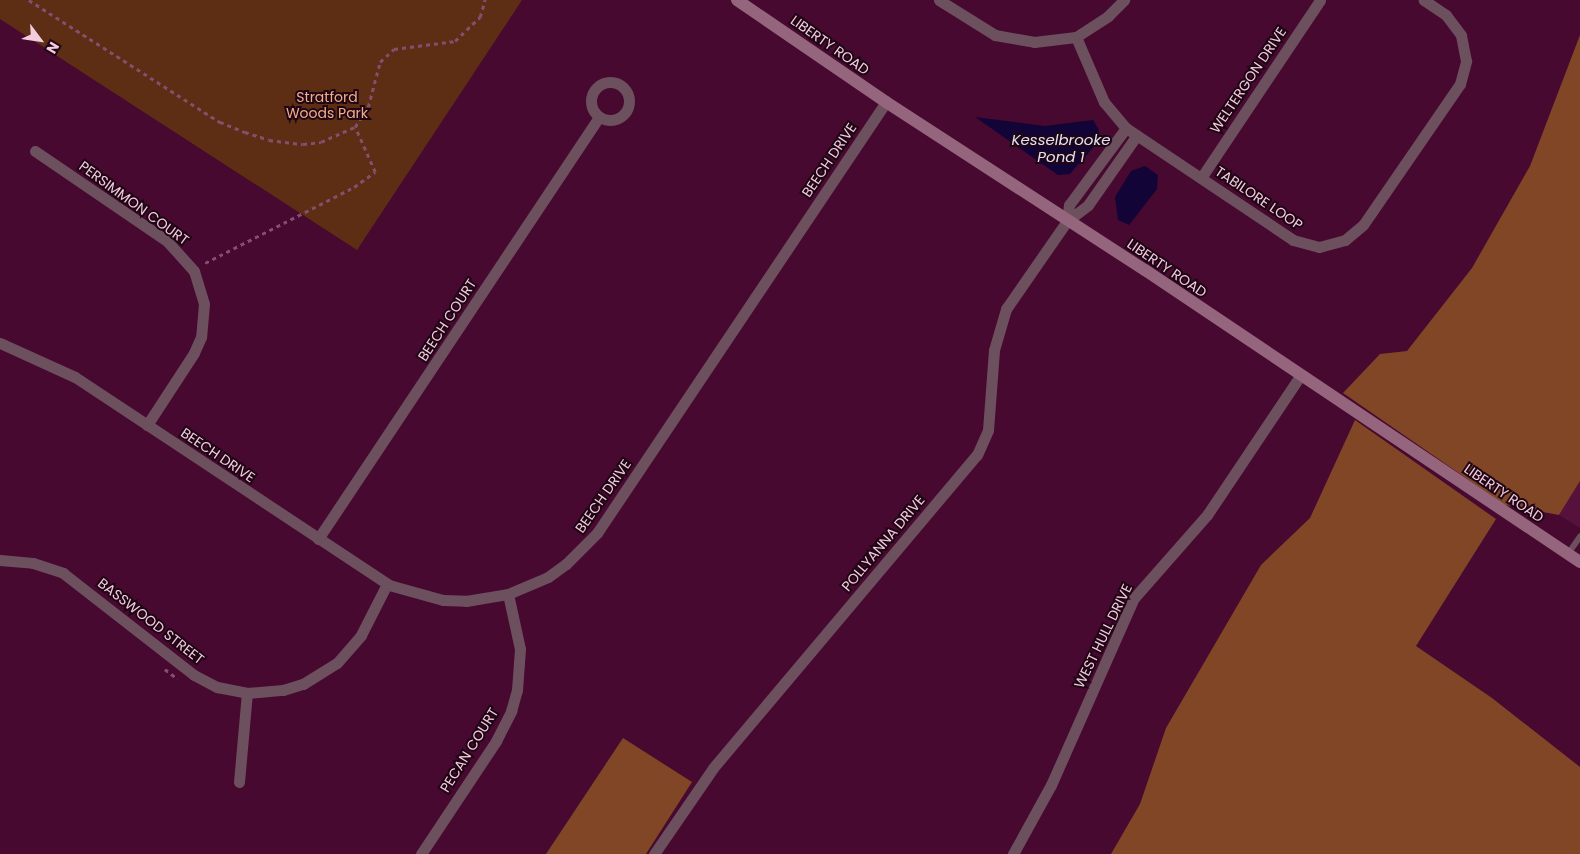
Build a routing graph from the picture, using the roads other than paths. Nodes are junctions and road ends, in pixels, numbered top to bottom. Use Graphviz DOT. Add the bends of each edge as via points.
graph roads {
  1 [pos="738,0"];
  2 [pos="939,0"];
  3 [pos="1124,0"];
  4 [pos="1320,0"];
  5 [pos="1424,0"];
  6 [pos="1076,37"];
  7 [pos="886,102"];
  8 [pos="599,117"];
  9 [pos="1126,128"];
  10 [pos="1137,135"];
  11 [pos="35,151"];
  12 [pos="1201,178"];
  13 [pos="1067,222"];
  14 [pos="0,343"];
  15 [pos="1300,376"];
  16 [pos="147,425"];
  17 [pos="1580,537"];
  18 [pos="318,539"];
  19 [pos="1568,554"];
  20 [pos="0,560"];
  21 [pos="1580,562"];
  22 [pos="386,584"];
  23 [pos="508,594"];
  24 [pos="247,693"];
  25 [pos="239,782"];
  26 [pos="420,854"];
  27 [pos="654,854"];
  28 [pos="1013,854"];
  1 -- 7 [label="street, LIBERTY ROAD"];
  2 -- 6 [label="street" via="978,27 1012,40 1034,42"];
  3 -- 6 [label="street" via="1108,16"];
  4 -- 12 [label="street, WELTERGON DRIVE"];
  5 -- 12 [label="street, TABILORE LOOP" via="1446,15 1461,35 1465,48 1464,72 1460,84 1355,233 1332,245 1305,245"];
  6 -- 9 [label="street, TABILORE LOOP" via="1104,102"];
  7 -- 13 [label="street, LIBERTY ROAD"];
  7 -- 23 [label="street, BEECH DRIVE" via="597,533 548,577"];
  8 -- 18 [label="street, BEECH COURT"];
  9 -- 10 [label="street, TABILORE LOOP"];
  9 -- 13 [label="street" via="1070,205"];
  10 -- 12 [label="street, TABILORE LOOP"];
  10 -- 13 [label="street" via="1088,205"];
  11 -- 16 [label="street, PERSIMMON COURT" via="167,241 194,271 204,304 201,337"];
  13 -- 15 [label="street, LIBERTY ROAD" via="1145,270"];
  13 -- 27 [label="street, POLLYANNA DRIVE" via="1002,318 994,350 988,430 977,455 713,768"];
  14 -- 16 [label="street, BEECH DRIVE" via="76,377"];
  15 -- 19 [label="street, LIBERTY ROAD"];
  15 -- 28 [label="street, WEST HULL DRIVE" via="1207,515 1134,598 1050,785"];
  16 -- 18 [label="street, BEECH DRIVE"];
  17 -- 19 [label="lane"];
  18 -- 22 [label="street, BEECH DRIVE"];
  19 -- 21 [label="street, LIBERTY ROAD"];
  20 -- 24 [label="street, BASSWOOD STREET" via="32,562 63,573 194,675 217,687"];
  22 -- 23 [label="street, BEECH DRIVE" via="443,600 466,601"];
  22 -- 24 [label="street, BASSWOOD STREET" via="361,634 336,663 303,684"];
  23 -- 26 [label="street, PECAN COURT" via="520,649 518,684 511,711 496,741"];
  24 -- 25 [label="street"];
}
